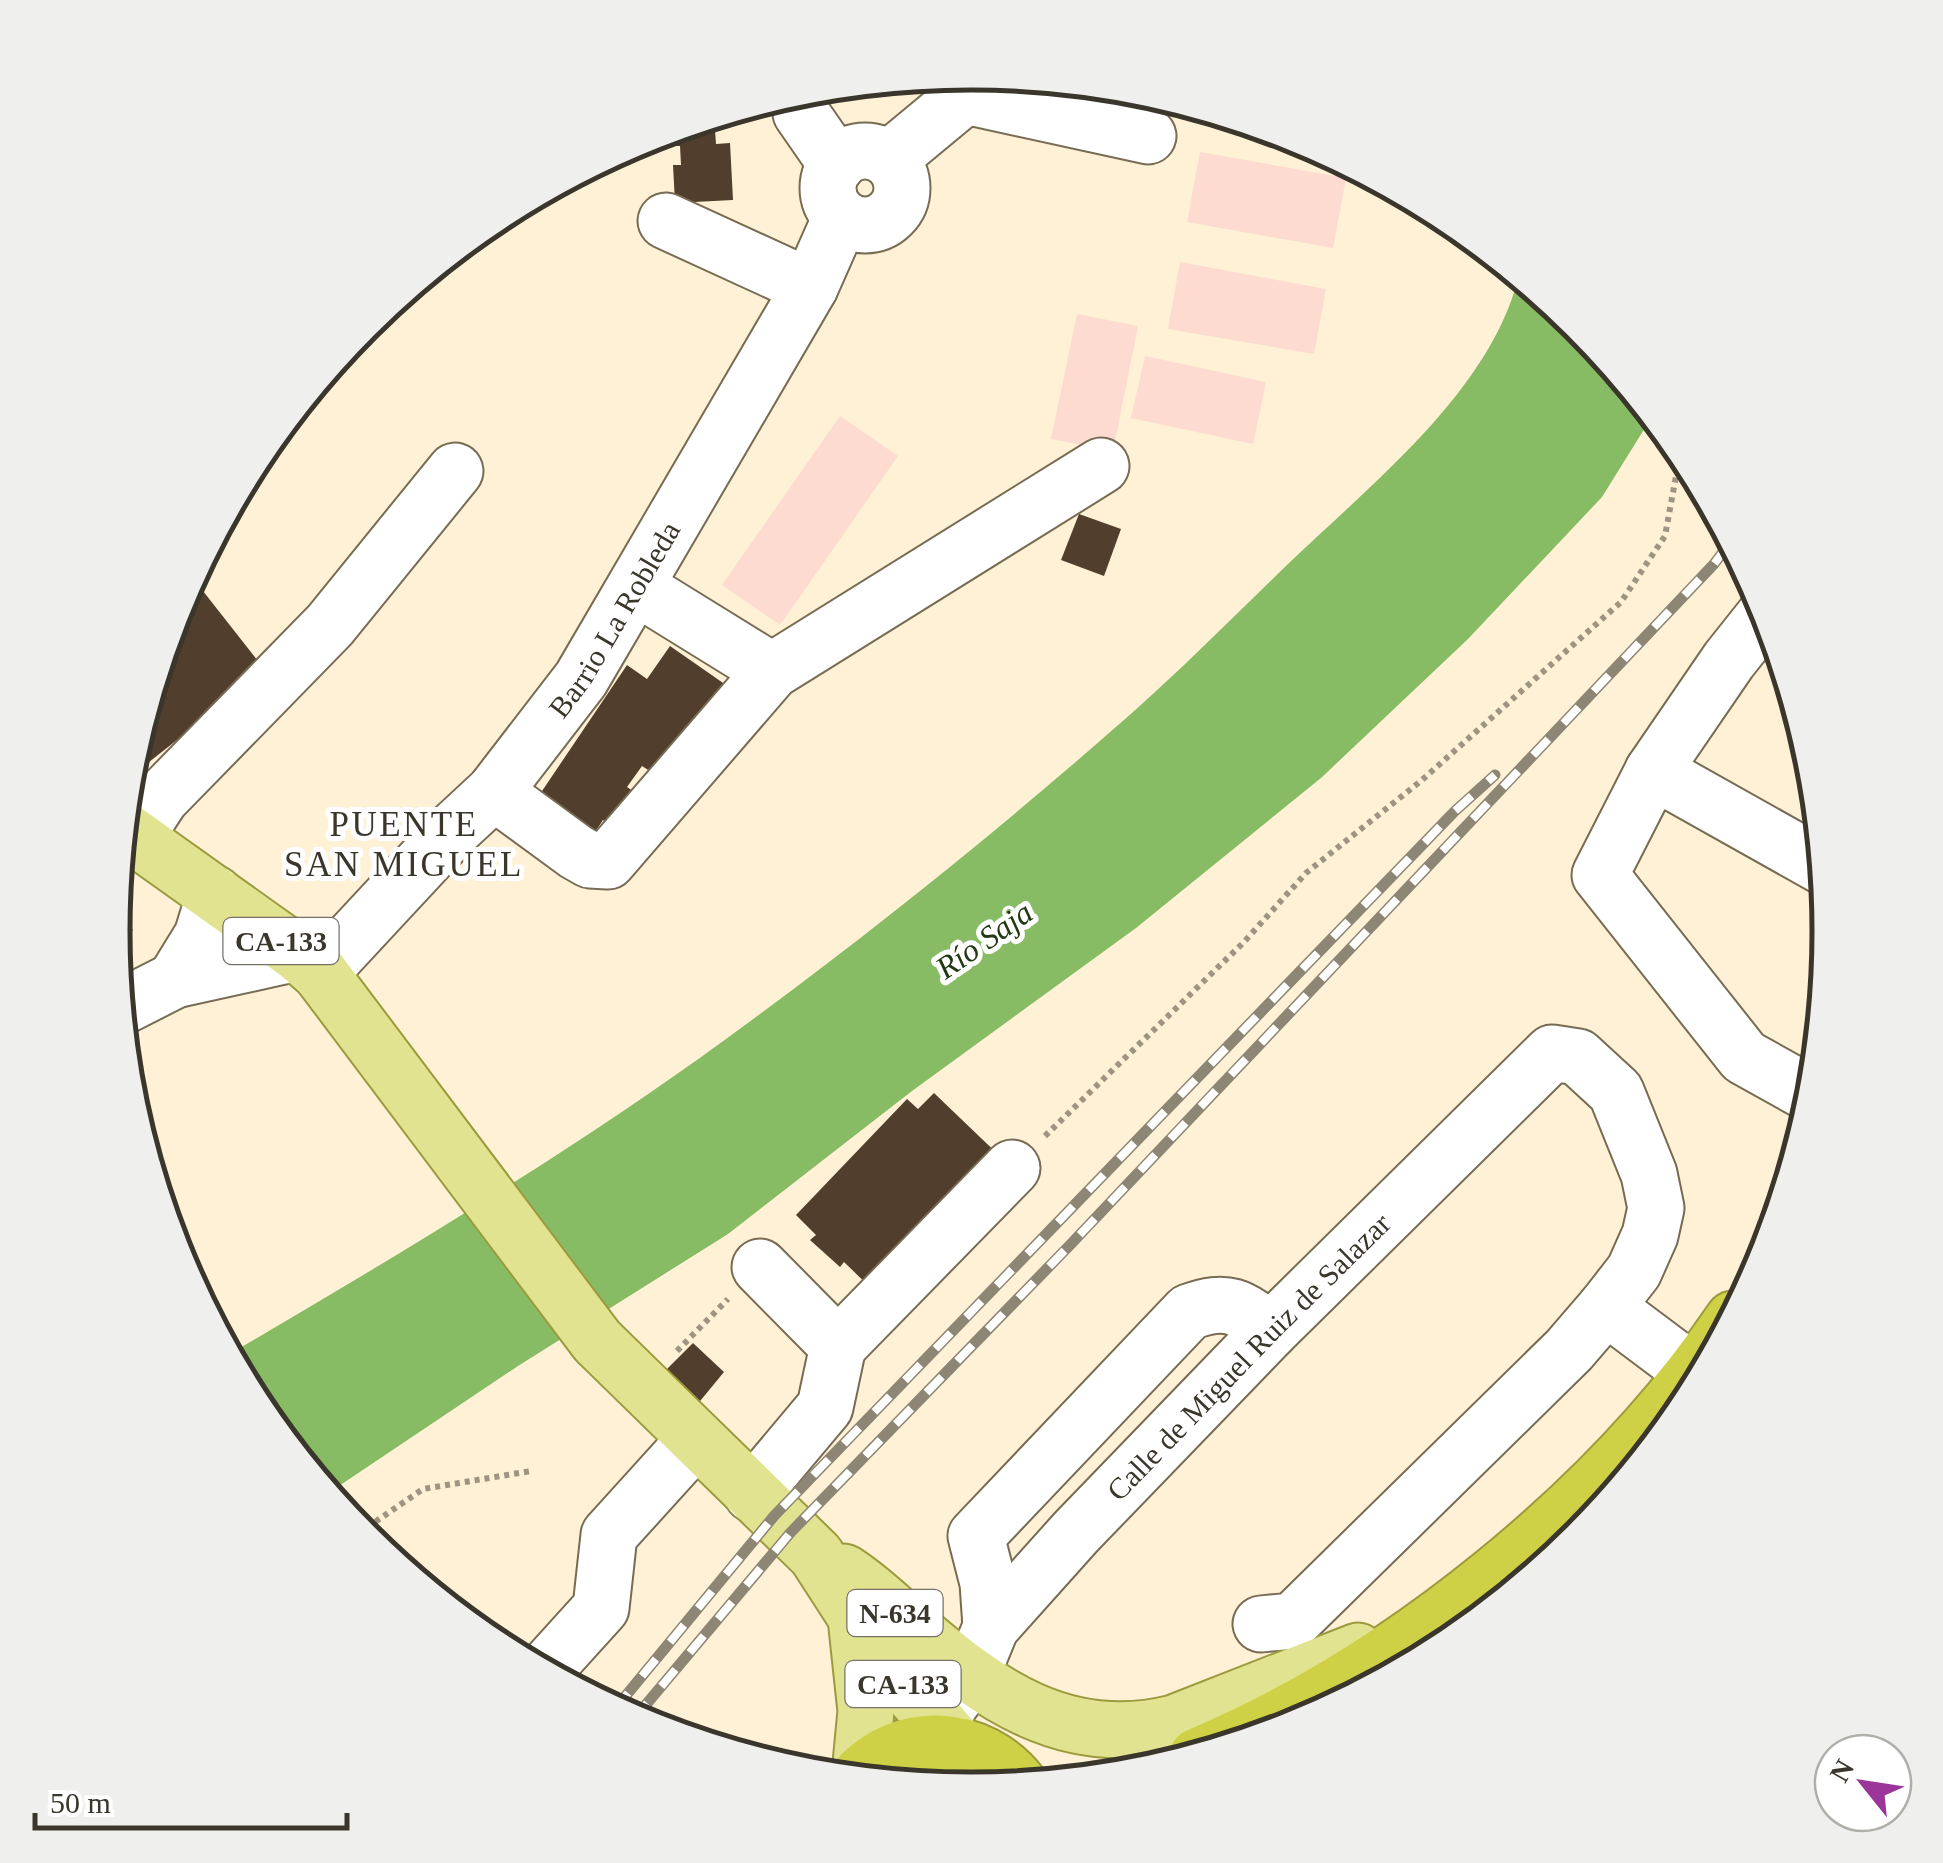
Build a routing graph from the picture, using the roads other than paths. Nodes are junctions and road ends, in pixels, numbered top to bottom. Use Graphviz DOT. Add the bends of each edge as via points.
graph roads {
  1 [pos="958,91"];
  2 [pos="988,91"];
  3 [pos="801,108"];
  4 [pos="1148,136"];
  5 [pos="856,180"];
  6 [pos="666,221"];
  7 [pos="810,287"];
  8 [pos="1101,466"];
  9 [pos="456,470"];
  10 [pos="636,587"];
  11 [pos="1755,627"];
  12 [pos="772,671"];
  13 [pos="1652,771"];
  14 [pos="494,792"];
  15 [pos="137,824"];
  16 [pos="136,837"];
  17 [pos="1809,859"];
  18 [pos="215,894"];
  19 [pos="309,963"];
  20 [pos="175,980"];
  21 [pos="133,1001"];
  22 [pos="1798,1087"];
  23 [pos="1012,1168"];
  24 [pos="760,1267"];
  25 [pos="1606,1307"];
  26 [pos="1270,1331"];
  27 [pos="838,1346"];
  28 [pos="1689,1369"];
  29 [pos="1659,1416"];
  30 [pos="696,1438"];
  31 [pos="752,1494"];
  32 [pos="816,1555"];
  33 [pos="1520,1569"];
  34 [pos="1443,1612"];
  35 [pos="856,1620"];
  36 [pos="1261,1624"];
  37 [pos="991,1626"];
  38 [pos="552,1661"];
  39 [pos="971,1676"];
  40 [pos="1286,1712"];
  41 [pos="984,1759"];
  42 [pos="859,1766"];
  43 [pos="870,1767"];
  1 -- 5 [label="street, Barrio La Robleda"];
  2 -- 4 [label="street"];
  3 -- 5 [label="street"];
  5 -- 7 [label="street, Barrio La Robleda"];
  6 -- 7 [label="street"];
  7 -- 10 [label="street, Barrio La Robleda"];
  8 -- 12 [label="street"];
  9 -- 15 [label="street" via="330,625"];
  10 -- 12 [label="street"];
  10 -- 14 [label="street, Barrio La Robleda" via="581,679"];
  11 -- 13 [label="street"];
  12 -- 14 [label="street" via="608,861 576,852"];
  13 -- 17 [label="street"];
  13 -- 22 [label="street" via="1600,875 1744,1057"];
  14 -- 19 [label="street, Barrio La Robleda"];
  16 -- 18 [label="main road, CA-133"];
  18 -- 19 [label="main road, CA-133"];
  18 -- 20 [label="street" via="202,936"];
  19 -- 20 [label="street"];
  19 -- 30 [label="main road, CA-133" via="597,1341"];
  20 -- 21 [label="street"];
  23 -- 27 [label="street"];
  24 -- 27 [label="street"];
  25 -- 26 [label="street, Calle de Miguel Ruiz de Salazar" via="1634,1271 1650,1235 1656,1208 1650,1174 1616,1092 1578,1056 1552,1053"];
  25 -- 28 [label="street"];
  25 -- 36 [label="street" via="1293,1621"];
  26 -- 37 [label="street, Calle de Miguel Ruiz de Salazar"];
  26 -- 37 [label="street" via="1243,1309 1214,1303 1190,1312 976,1536"];
  27 -- 31 [label="street" via="825,1407"];
  29 -- 33 [label="highway, N-634"];
  30 -- 31 [label="main road, CA-133"];
  30 -- 38 [label="street" via="609,1535 601,1608"];
  31 -- 32 [label="main road, CA-133"];
  32 -- 35 [label="main road, CA-133"];
  32 -- 39 [label="main road, N-634"];
  33 -- 34 [label="highway, N-634"];
  34 -- 39 [label="main road, N-634" via="1246,1697 1146,1730 1055,1722"];
  34 -- 40 [label="highway, N-634"];
  35 -- 41 [label="main road, CA-133" via="889,1668"];
  35 -- 42 [label="main road, CA-133" via="866,1711"];
  37 -- 39 [label="street, Calle de Miguel Ruiz de Salazar"];
  39 -- 41 [label="street"];
  41 -- 43 [label="highway" via="888,1753"];
}
